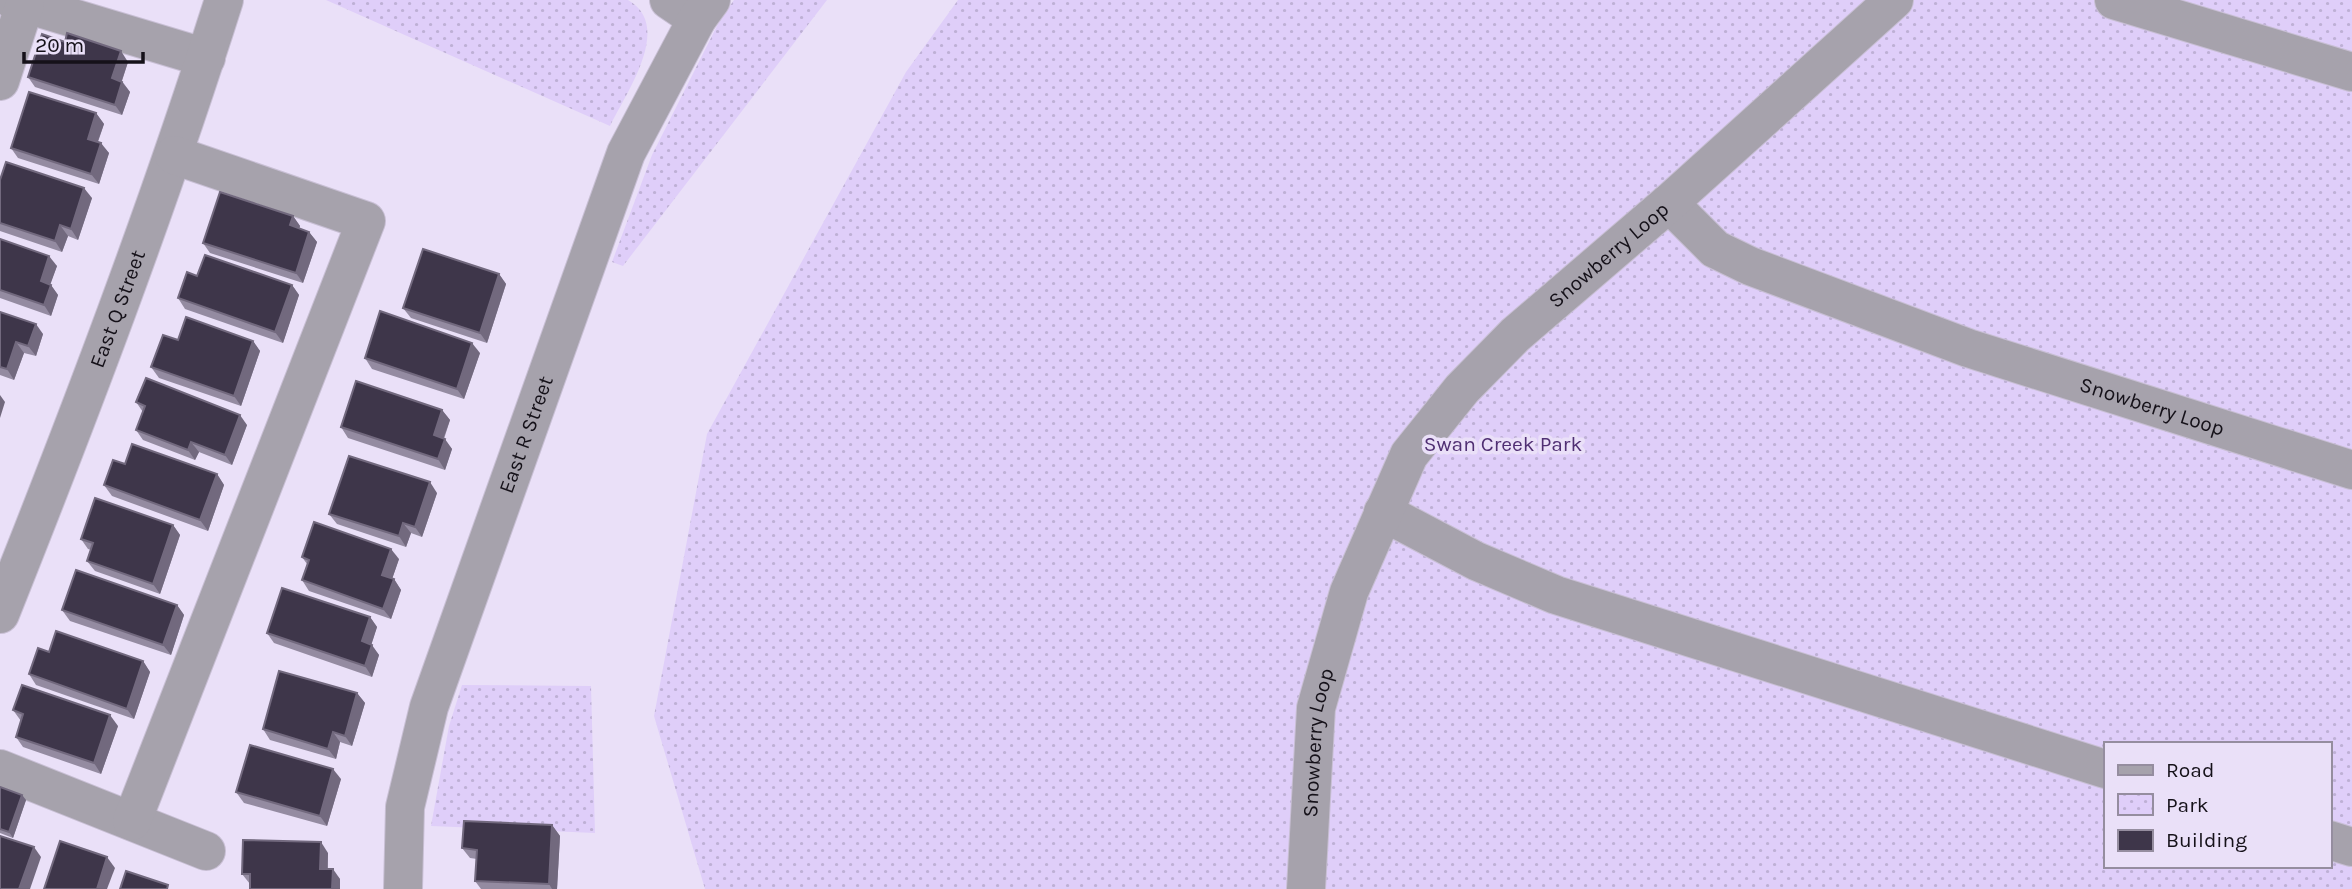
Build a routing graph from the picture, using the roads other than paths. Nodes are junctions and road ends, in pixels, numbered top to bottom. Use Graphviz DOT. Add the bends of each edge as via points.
graph roads {
  1 [pos="224,0"];
  2 [pos="1894,0"];
  3 [pos="2114,0"];
  4 [pos="19,2"];
  5 [pos="692,6"];
  6 [pos="206,58"];
  7 [pos="2352,72"];
  8 [pos="0,81"];
  9 [pos="174,155"];
  10 [pos="1669,204"];
  11 [pos="2352,470"];
  12 [pos="1383,512"];
  13 [pos="0,614"];
  14 [pos="0,769"];
  15 [pos="2104,769"];
  16 [pos="132,821"];
  17 [pos="2331,840"];
  18 [pos="2352,847"];
  19 [pos="206,851"];
  20 [pos="403,889"];
  21 [pos="1306,889"];
  1 -- 6 [label="street, East Q Street"];
  2 -- 10 [label="street"];
  3 -- 7 [label="street"];
  4 -- 6 [label="street"];
  4 -- 8 [label="street"];
  5 -- 20 [label="street, East R Street" via="626,153 429,707 405,807"];
  6 -- 9 [label="street, East Q Street"];
  9 -- 13 [label="street, East Q Street"];
  9 -- 16 [label="street" via="366,221"];
  10 -- 11 [label="street, Snowberry Loop" via="1716,249 1750,267 1968,348"];
  10 -- 12 [label="street, Snowberry Loop" via="1515,335 1462,388 1409,455"];
  12 -- 15 [label="street" via="1476,561 1556,595"];
  12 -- 21 [label="street, Snowberry Loop" via="1349,592 1316,708"];
  14 -- 16 [label="street"];
  16 -- 19 [label="street"];
  17 -- 18 [label="street"];
}
